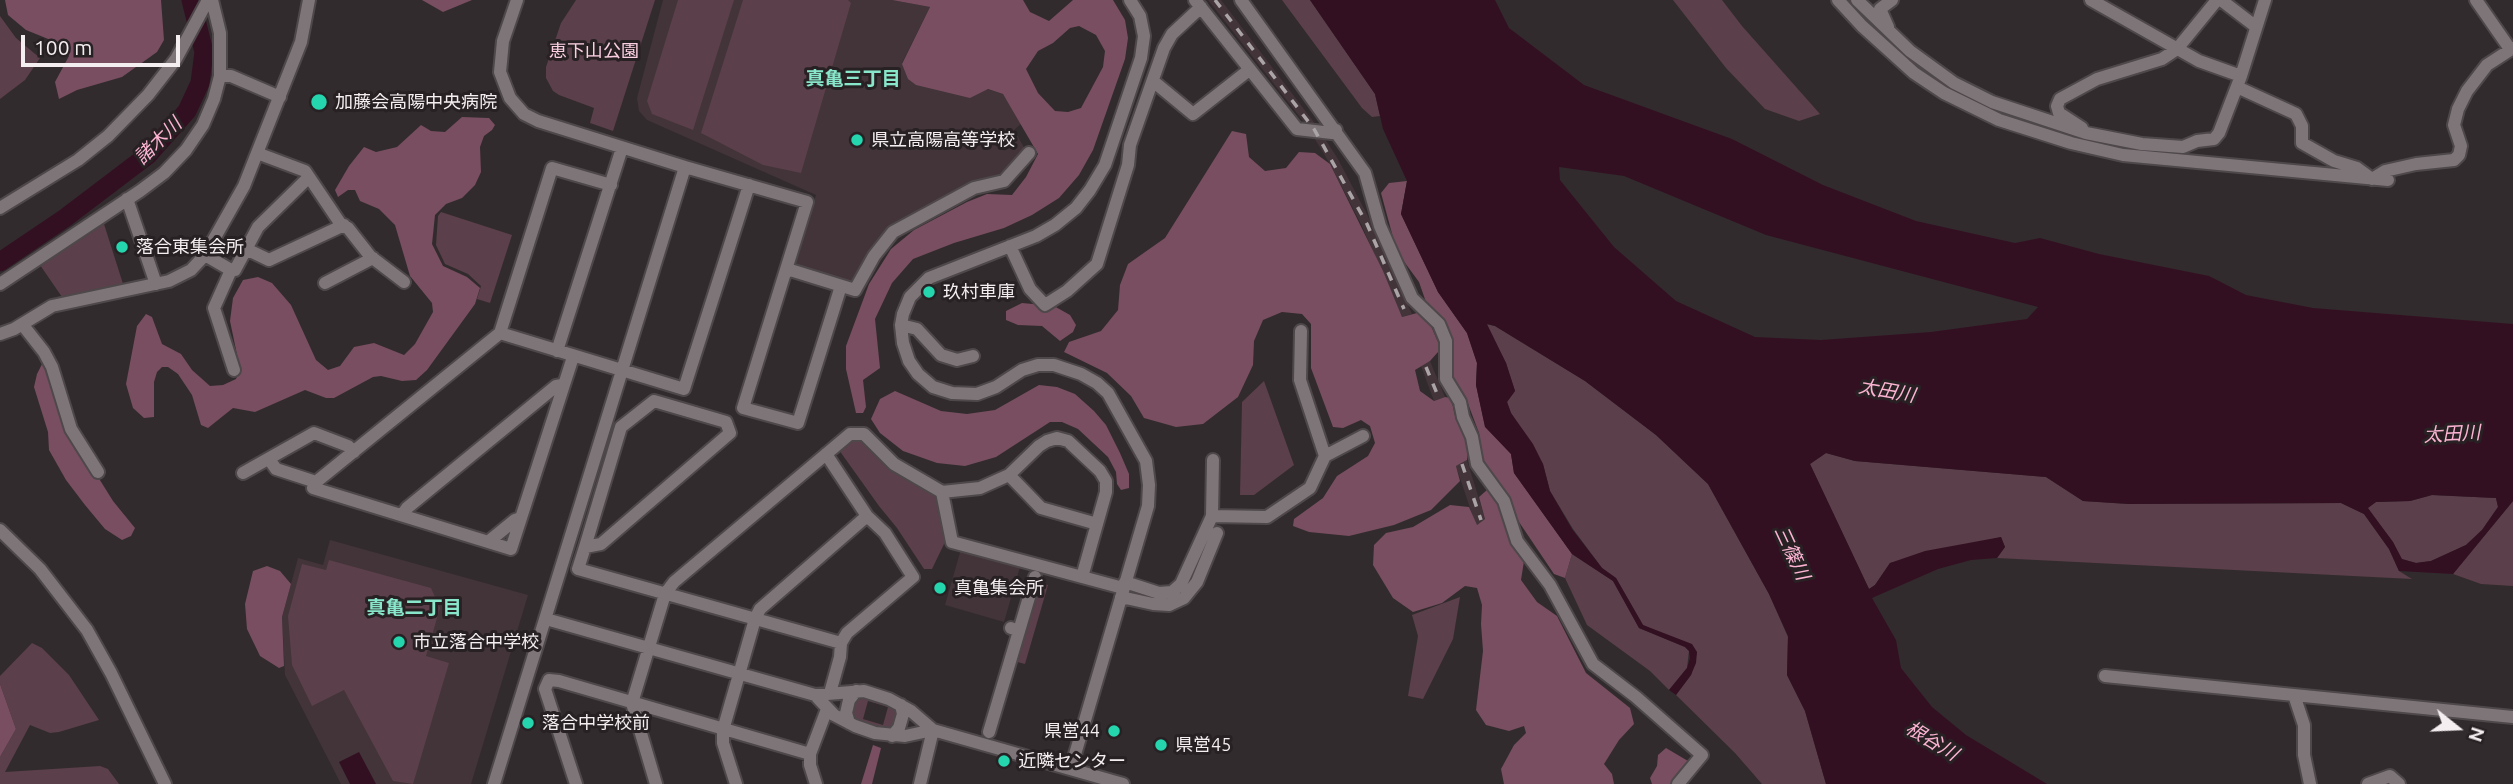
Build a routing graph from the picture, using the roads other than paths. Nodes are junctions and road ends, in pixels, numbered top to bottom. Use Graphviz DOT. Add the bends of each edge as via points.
graph roads {
  1 [pos="309,0"];
  2 [pos="517,0"];
  3 [pos="1130,0"];
  4 [pos="1241,0"];
  5 [pos="1838,0"];
  6 [pos="1857,0"];
  7 [pos="1892,0"];
  8 [pos="2091,0"];
  9 [pos="2219,0"];
  10 [pos="2265,0"];
  11 [pos="2476,0"];
  12 [pos="209,1"];
  13 [pos="1198,3"];
  14 [pos="2255,26"];
  15 [pos="1890,33"];
  16 [pos="2177,49"];
  17 [pos="2512,49"];
  18 [pos="1250,71"];
  19 [pos="1914,73"];
  20 [pos="220,76"];
  21 [pos="1153,80"];
  22 [pos="2239,81"];
  23 [pos="280,97"];
  24 [pos="1336,130"];
  25 [pos="2086,133"];
  26 [pos="622,148"];
  27 [pos="257,153"];
  28 [pos="1029,153"];
  29 [pos="685,167"];
  30 [pos="309,177"];
  31 [pos="2372,179"];
  32 [pos="2388,180"];
  33 [pos="611,185"];
  34 [pos="748,185"];
  35 [pos="127,199"];
  36 [pos="0,208"];
  37 [pos="344,225"];
  38 [pos="1010,246"];
  39 [pos="246,249"];
  40 [pos="205,255"];
  41 [pos="373,258"];
  42 [pos="787,269"];
  43 [pos="231,271"];
  44 [pos="404,282"];
  45 [pos="325,283"];
  46 [pos="0,284"];
  47 [pos="156,284"];
  48 [pos="841,286"];
  49 [pos="22,324"];
  50 [pos="901,325"];
  51 [pos="1301,331"];
  52 [pos="500,333"];
  53 [pos="0,334"];
  54 [pos="557,351"];
  55 [pos="974,356"];
  56 [pos="573,357"];
  57 [pos="234,370"];
  58 [pos="622,372"];
  59 [pos="562,385"];
  60 [pos="1363,436"];
  61 [pos="354,452"];
  62 [pos="826,454"];
  63 [pos="1325,456"];
  64 [pos="269,459"];
  65 [pos="1213,460"];
  66 [pos="98,472"];
  67 [pos="243,473"];
  68 [pos="1009,475"];
  69 [pos="316,482"];
  70 [pos="942,492"];
  71 [pos="402,515"];
  72 [pos="867,516"];
  73 [pos="1212,516"];
  74 [pos="521,518"];
  75 [pos="1097,524"];
  76 [pos="0,530"];
  77 [pos="1217,533"];
  78 [pos="488,542"];
  79 [pos="585,547"];
  80 [pos="1035,577"];
  81 [pos="1082,577"];
  82 [pos="1123,589"];
  83 [pos="665,594"];
  84 [pos="755,619"];
  85 [pos="546,620"];
  86 [pos="841,643"];
  87 [pos="648,648"];
  88 [pos="738,673"];
  89 [pos="2105,676"];
  90 [pos="856,691"];
  91 [pos="830,693"];
  92 [pos="815,695"];
  93 [pos="2294,695"];
  94 [pos="632,703"];
  95 [pos="901,705"];
  96 [pos="827,709"];
  97 [pos="2513,717"];
  98 [pos="849,723"];
  99 [pos="723,730"];
  100 [pos="933,730"];
  101 [pos="989,732"];
  102 [pos="892,736"];
  103 [pos="810,754"];
  104 [pos="1071,768"];
  105 [pos="164,784"];
  106 [pos="494,784"];
  107 [pos="576,784"];
  108 [pos="656,784"];
  109 [pos="736,784"];
  110 [pos="816,784"];
  111 [pos="920,784"];
  112 [pos="1123,784"];
  113 [pos="1678,784"];
  114 [pos="2310,784"];
  115 [pos="2368,784"];
  116 [pos="2399,784"];
  1 -- 23 [label="street" via="301,42"];
  2 -- 26 [label="street" via="503,41 500,72 510,98 538,121"];
  3 -- 38 [label="street" via="1140,16 1144,36 1141,58 1104,165 1076,208 1036,236"];
  4 -- 24 [label="street"];
  5 -- 19 [label="street"];
  6 -- 15 [label="street"];
  7 -- 15 [label="street" via="1880,9"];
  8 -- 16 [label="street"];
  9 -- 14 [label="street"];
  9 -- 16 [label="street"];
  10 -- 14 [label="street"];
  11 -- 17 [label="street"];
  12 -- 20 [label="street" via="220,33"];
  12 -- 36 [label="street" via="176,59 108,136"];
  13 -- 18 [label="street"];
  13 -- 21 [label="street" via="1172,34"];
  14 -- 22 [label="street"];
  15 -- 19 [label="street" via="1912,60"];
  15 -- 25 [label="street" via="1954,83 1992,102"];
  16 -- 22 [label="street"];
  16 -- 25 [label="street" via="2162,59 2097,79 2060,99 2059,113"];
  17 -- 31 [label="street" via="2487,65 2467,91 2454,125 2461,146 2454,160 2385,171"];
  18 -- 21 [label="street" via="1193,114"];
  18 -- 24 [label="street" via="1297,129"];
  19 -- 31 [label="street" via="1999,120 2071,144 2123,155"];
  20 -- 23 [label="street" via="231,76"];
  20 -- 35 [label="street" via="215,99 186,150 164,173"];
  21 -- 38 [label="street" via="1097,264 1045,305 1030,289"];
  22 -- 25 [label="street" via="2214,139 2183,148"];
  22 -- 31 [label="street" via="2296,114 2302,143"];
  23 -- 27 [label="street"];
  24 -- 113 [label="street" via="1365,173 1380,226 1412,298 1439,324 1446,341 1446,379 1460,402 1477,464 1504,501 1517,541 1550,585 1593,664 1702,755"];
  26 -- 29 [label="street"];
  26 -- 33 [label="street"];
  27 -- 30 [label="street" via="305,171"];
  27 -- 40 [label="street"];
  28 -- 48 [label="street" via="1004,181 974,188 893,232 855,290"];
  29 -- 34 [label="street"];
  29 -- 58 [label="street"];
  30 -- 37 [label="street"];
  30 -- 39 [label="street" via="258,227"];
  31 -- 32 [label="street"];
  33 -- 52 [label="street" via="552,168"];
  33 -- 54 [label="street"];
  34 -- 42 [label="street" via="807,202"];
  34 -- 58 [label="street" via="684,389"];
  35 -- 46 [label="street"];
  35 -- 47 [label="street"];
  37 -- 39 [label="street" via="269,260"];
  37 -- 41 [label="street"];
  38 -- 50 [label="street" via="929,278 910,298"];
  39 -- 43 [label="street"];
  40 -- 43 [label="street"];
  40 -- 47 [label="street" via="191,270"];
  41 -- 44 [label="street"];
  41 -- 45 [label="street"];
  42 -- 48 [label="street"];
  42 -- 48 [label="street" via="743,408 798,423"];
  43 -- 57 [label="street" via="214,308"];
  47 -- 49 [label="street" via="52,306"];
  49 -- 53 [label="street"];
  49 -- 66 [label="street" via="52,367 71,429"];
  50 -- 55 [label="street" via="917,329 941,355 957,360"];
  50 -- 82 [label="street" via="909,361 933,387 977,394 1022,370 1054,365 1081,374 1108,393 1146,461 1149,485 1148,506"];
  51 -- 63 [label="street" via="1300,380"];
  52 -- 54 [label="street"];
  52 -- 61 [label="street"];
  54 -- 56 [label="street"];
  56 -- 58 [label="street"];
  56 -- 59 [label="street"];
  58 -- 85 [label="street"];
  59 -- 71 [label="street"];
  59 -- 74 [label="street"];
  60 -- 63 [label="street"];
  61 -- 64 [label="street" via="314,433"];
  61 -- 69 [label="street"];
  62 -- 70 [label="street" via="850,434 864,433 896,465"];
  62 -- 72 [label="street"];
  62 -- 83 [label="street"];
  63 -- 73 [label="street" via="1310,488 1267,517"];
  64 -- 67 [label="street"];
  64 -- 69 [label="street" via="276,469"];
  65 -- 73 [label="street"];
  68 -- 70 [label="street" via="980,488"];
  68 -- 75 [label="street" via="1041,508"];
  68 -- 75 [label="street" via="1047,441 1068,441 1106,481"];
  69 -- 71 [label="street" via="313,488"];
  70 -- 81 [label="street" via="952,542"];
  71 -- 78 [label="street"];
  72 -- 84 [label="street" via="760,609"];
  72 -- 86 [label="street" via="885,533 913,577"];
  73 -- 82 [label="street" via="1181,584 1172,592"];
  74 -- 78 [label="street"];
  74 -- 78 [label="street" via="511,549"];
  75 -- 81 [label="street"];
  76 -- 105 [label="street" via="40,569 87,630"];
  77 -- 82 [label="street" via="1197,582 1184,598 1169,605"];
  79 -- 79 [label="street" via="601,544 730,433 726,422 654,401 621,427"];
  79 -- 83 [label="street" via="578,569"];
  80 -- 101 [label="street" via="1015,630"];
  81 -- 82 [label="street"];
  82 -- 104 [label="street"];
  83 -- 84 [label="street"];
  83 -- 87 [label="street"];
  84 -- 86 [label="street"];
  84 -- 88 [label="street"];
  85 -- 87 [label="street"];
  85 -- 106 [label="street"];
  86 -- 91 [label="street"];
  87 -- 88 [label="street"];
  87 -- 94 [label="street"];
  88 -- 92 [label="street"];
  88 -- 99 [label="street"];
  89 -- 93 [label="street"];
  90 -- 91 [label="street"];
  90 -- 95 [label="street"];
  90 -- 98 [label="street" via="846,713"];
  91 -- 92 [label="street"];
  92 -- 96 [label="street"];
  93 -- 97 [label="street"];
  93 -- 114 [label="street" via="2304,725"];
  94 -- 99 [label="street"];
  94 -- 107 [label="street" via="549,680 545,689"];
  94 -- 108 [label="street"];
  95 -- 100 [label="street"];
  95 -- 102 [label="street" via="900,728"];
  96 -- 98 [label="street"];
  96 -- 103 [label="street"];
  98 -- 102 [label="street"];
  99 -- 103 [label="street"];
  99 -- 109 [label="street"];
  100 -- 102 [label="street"];
  100 -- 104 [label="street"];
  100 -- 111 [label="street"];
  103 -- 110 [label="street"];
  104 -- 112 [label="street"];
  115 -- 116 [label="street" via="2390,776"];
}
